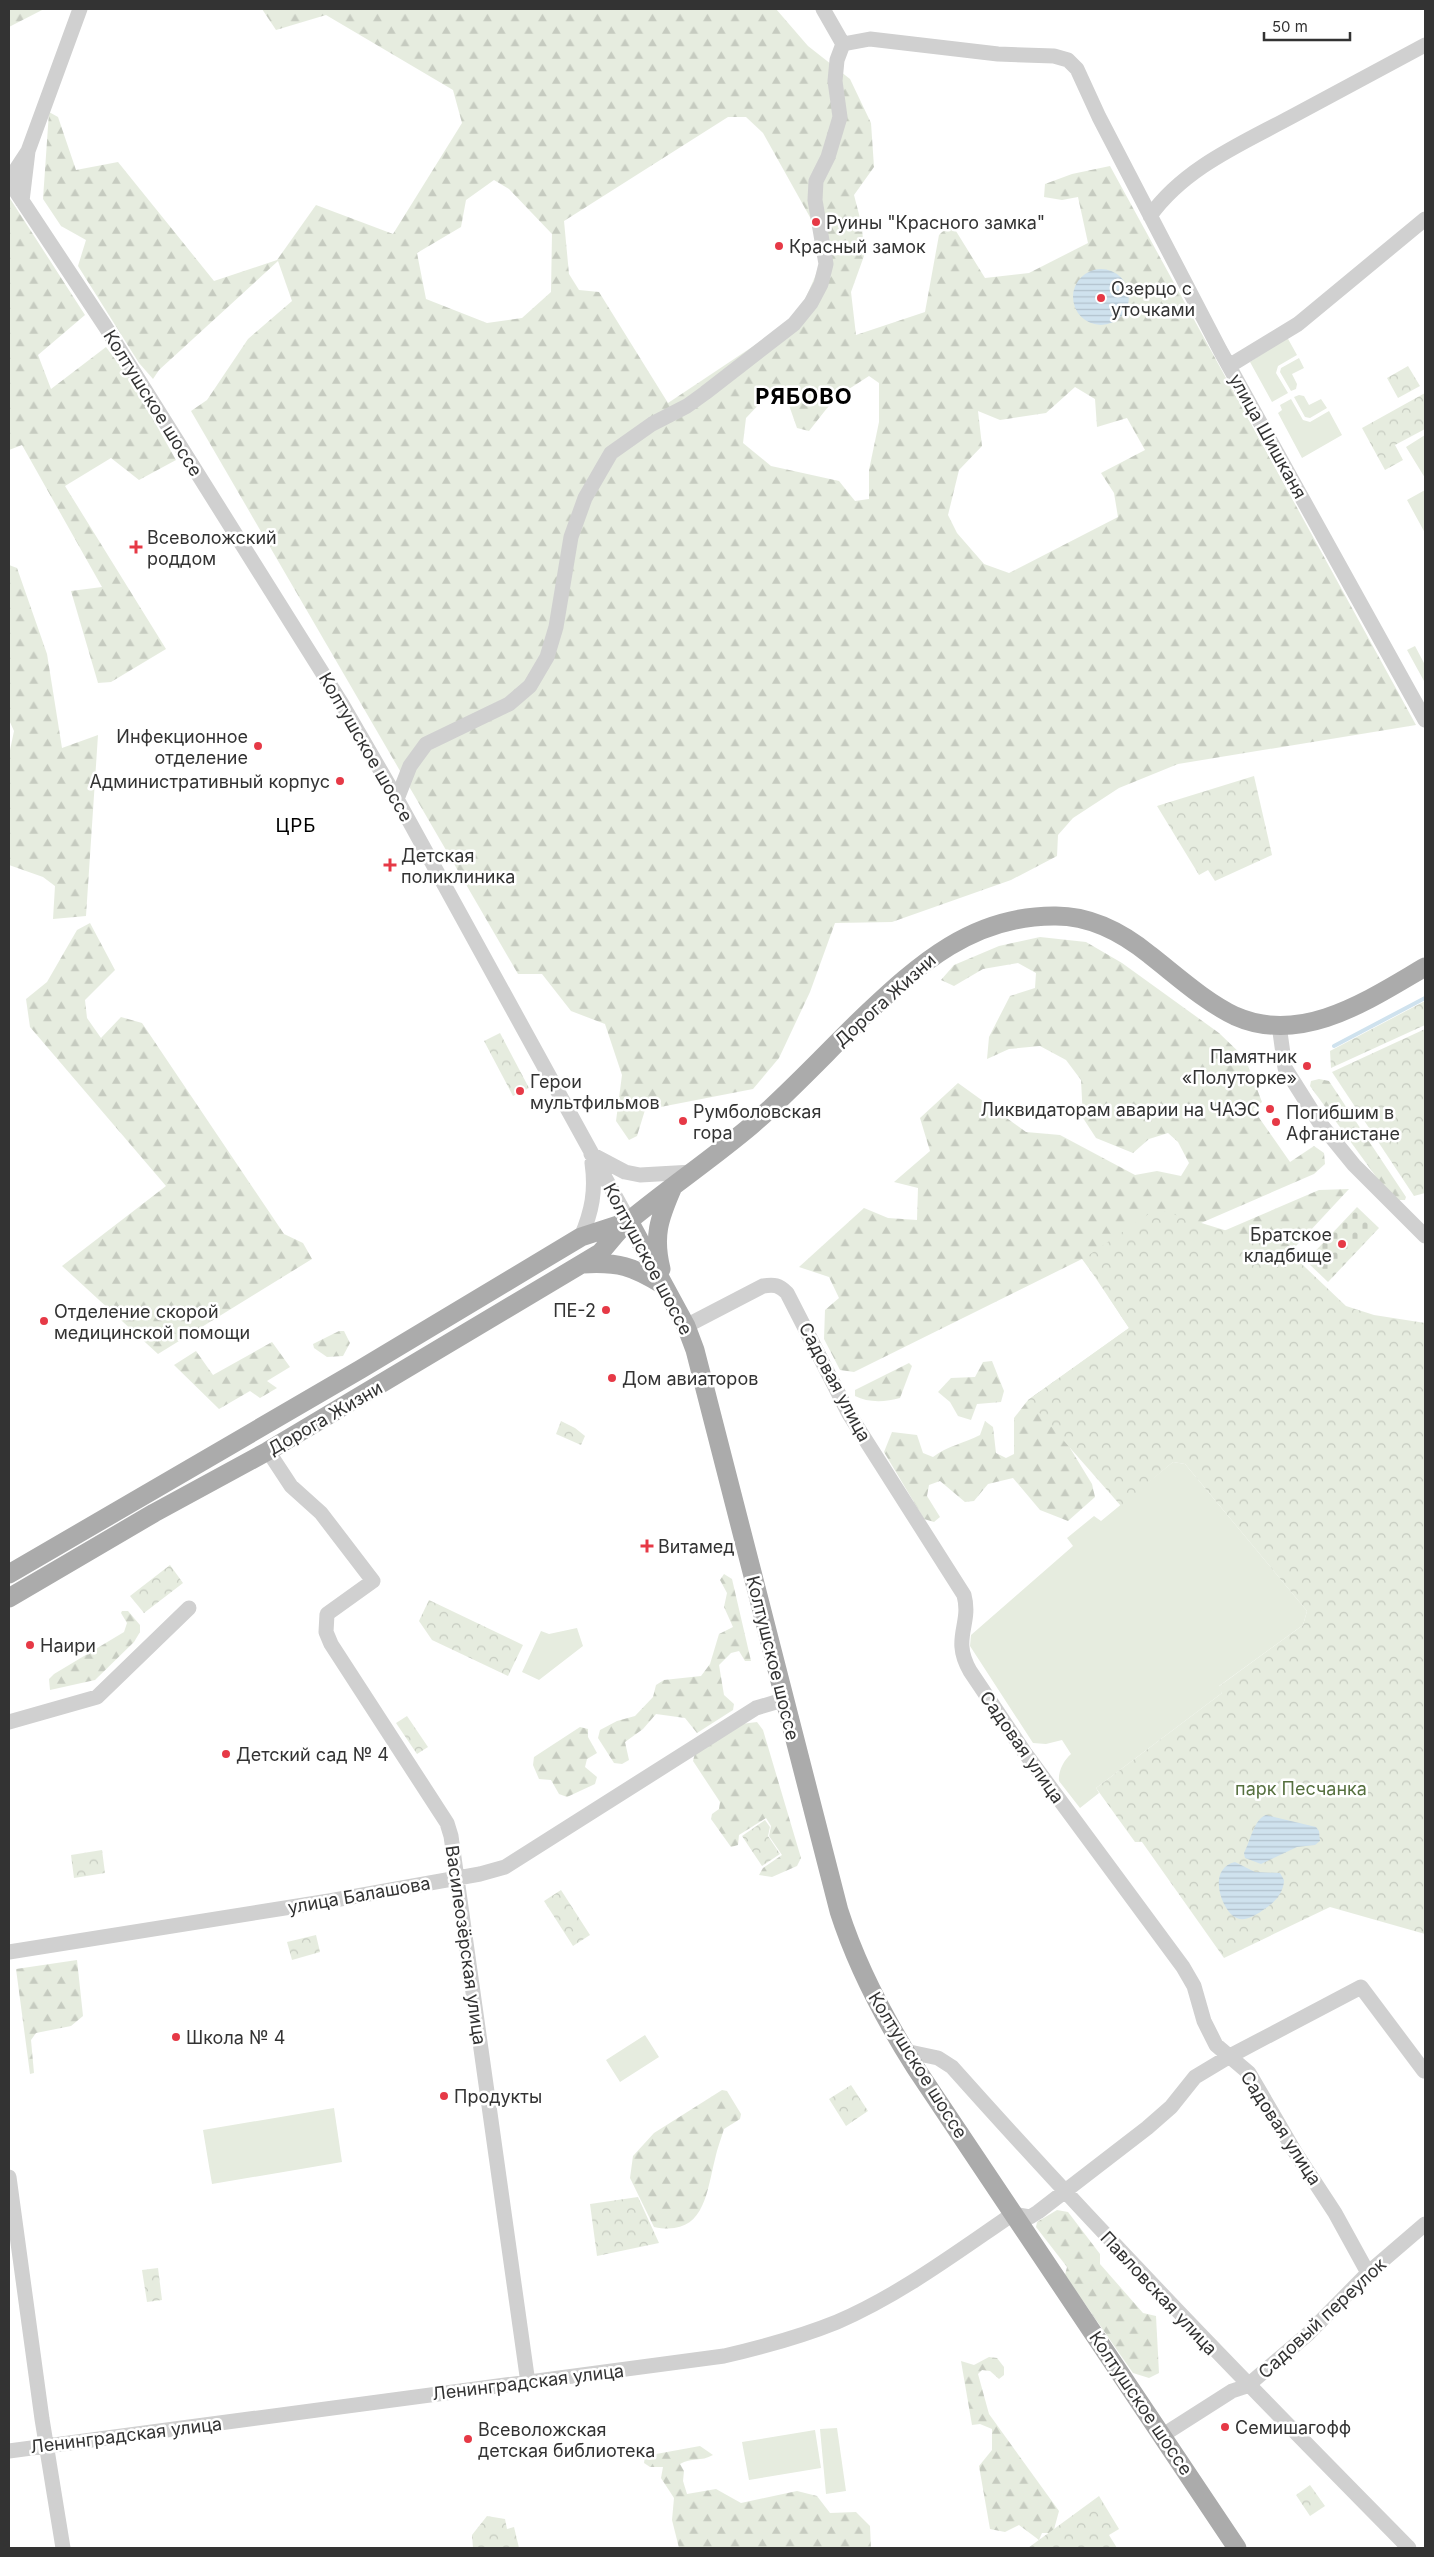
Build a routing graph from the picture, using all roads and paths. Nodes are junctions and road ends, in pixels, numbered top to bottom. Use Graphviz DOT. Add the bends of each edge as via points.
graph roads {
  1 [pos="823,9"];
  2 [pos="82,12"];
  3 [pos="842,44"];
  4 [pos="1425,45"];
  5 [pos="28,151"];
  6 [pos="9,181"];
  7 [pos="22,201"];
  8 [pos="1150,216"];
  9 [pos="1425,219"];
  10 [pos="1229,366"];
  11 [pos="1425,720"];
  12 [pos="397,799"];
  13 [pos="1425,967"];
  14 [pos="1279,1025"];
  15 [pos="591,1154"];
  16 [pos="694,1172"];
  17 [pos="672,1189"];
  18 [pos="628,1221"];
  19 [pos="1425,1236"];
  20 [pos="581,1237"];
  21 [pos="583,1264"];
  22 [pos="666,1287"];
  23 [pos="686,1326"];
  24 [pos="268,1451"];
  25 [pos="9,1574"];
  26 [pos="9,1598"];
  27 [pos="189,1608"];
  28 [pos="783,1700"];
  29 [pos="9,1722"];
  30 [pos="458,1877"];
  31 [pos="9,1952"];
  32 [pos="905,2051"];
  33 [pos="1230,2056"];
  34 [pos="1424,2071"];
  35 [pos="9,2177"];
  36 [pos="1064,2192"];
  37 [pos="1013,2214"];
  38 [pos="1425,2224"];
  39 [pos="1368,2273"];
  40 [pos="528,2383"];
  41 [pos="1248,2386"];
  42 [pos="1163,2435"];
  43 [pos="46,2445"];
  44 [pos="9,2451"];
  45 [pos="63,2548"];
  46 [pos="1237,2548"];
  47 [pos="1409,2548"];
  1 -- 3 [label="street"];
  2 -- 5 [label="street"];
  3 -- 8 [label="street" via="870,39 998,54 1054,56 1068,60 1077,69"];
  3 -- 12 [label="street" via="835,81 840,117 828,157 816,181 815,200 826,264 821,284 811,303 794,324 705,393 611,453 585,498 571,537 556,627 547,657 530,686 509,704 426,744 410,766"];
  4 -- 8 [label="street" via="1224,153 1182,181 1163,198"];
  5 -- 6 [label="street"];
  5 -- 7 [label="street"];
  6 -- 7 [label="street, Колтушское шоссе"];
  7 -- 12 [label="street, Колтушское шоссе" via="105,326 342,704"];
  8 -- 10 [label="street"];
  9 -- 10 [label="street, улица Шишканя" via="1298,324"];
  10 -- 11 [label="street, улица Шишканя"];
  12 -- 15 [label="street, Колтушское шоссе"];
  13 -- 14 [label="main road, Дорога Жизни" via="1371,999 1332,1016"];
  14 -- 16 [label="main road, Дорога Жизни" via="1259,1023 1229,1012 1134,942 1109,928 1086,920 1057,916 1000,923 973,932 943,948 910,973 755,1122"];
  14 -- 19 [label="street" via="1285,1068 1314,1114 1354,1165"];
  15 -- 16 [label="street" via="625,1172 640,1175"];
  15 -- 18 [label="street, Колтушское шоссе"];
  15 -- 20 [label="street" via="594,1197"];
  16 -- 17 [label="main road, Дорога Жизни"];
  17 -- 18 [label="main road, Дорога Жизни"];
  17 -- 22 [label="main road" via="659,1219 657,1234 657,1252"];
  18 -- 20 [label="main road, Дорога Жизни"];
  18 -- 21 [label="main road, Дорога Жизни" via="600,1253"];
  18 -- 22 [label="main road, Колтушское шоссе"];
  20 -- 25 [label="main road, Дорога Жизни"];
  21 -- 22 [label="main road" via="610,1262 626,1265"];
  21 -- 24 [label="main road, Дорога Жизни"];
  22 -- 23 [label="main road, Колтушское шоссе"];
  23 -- 28 [label="main road, Колтушское шоссе" via="696,1350 718,1434"];
  23 -- 33 [label="street, Садовая улица" via="763,1286 781,1287 787,1293 849,1414 964,1595 966,1612 960,1640 963,1659 970,1672 1037,1770 1183,1967 1194,1986 1204,2020 1216,2044"];
  24 -- 26 [label="main road, Дорога Жизни"];
  24 -- 30 [label="street, Василеозёрская улица" via="291,1486 321,1513 373,1581 327,1614 326,1632 447,1823"];
  27 -- 29 [label="street" via="97,1697"];
  28 -- 30 [label="street, улица Балашова" via="756,1708 505,1867"];
  28 -- 32 [label="main road, Колтушское шоссе" via="846,1932 887,2022"];
  30 -- 31 [label="street, улица Балашова"];
  30 -- 40 [label="street, Василеозёрская улица"];
  32 -- 36 [label="street, Павловская улица" via="938,2058 952,2067"];
  32 -- 37 [label="main road, Колтушское шоссе"];
  33 -- 34 [label="street" via="1361,1987"];
  33 -- 36 [label="street" via="1195,2077 1148,2128"];
  33 -- 39 [label="street, Садовая улица" via="1249,2073 1295,2152 1336,2213"];
  35 -- 43 [label="street"];
  36 -- 37 [label="street" via="1030,2216"];
  36 -- 41 [label="street, Павловская улица"];
  37 -- 40 [label="street, Ленинградская улица" via="901,2288 847,2318 786,2341 724,2356"];
  37 -- 42 [label="main road, Колтушское шоссе"];
  38 -- 39 [label="street, Садовый переулок"];
  39 -- 41 [label="street, Садовый переулок" via="1308,2334"];
  40 -- 43 [label="street, Ленинградская улица"];
  41 -- 42 [label="street, Садовый переулок" via="1232,2391"];
  41 -- 47 [label="street, Павловская улица"];
  42 -- 46 [label="main road, Колтушское шоссе"];
  43 -- 44 [label="street, Ленинградская улица"];
  43 -- 45 [label="street"];
}
